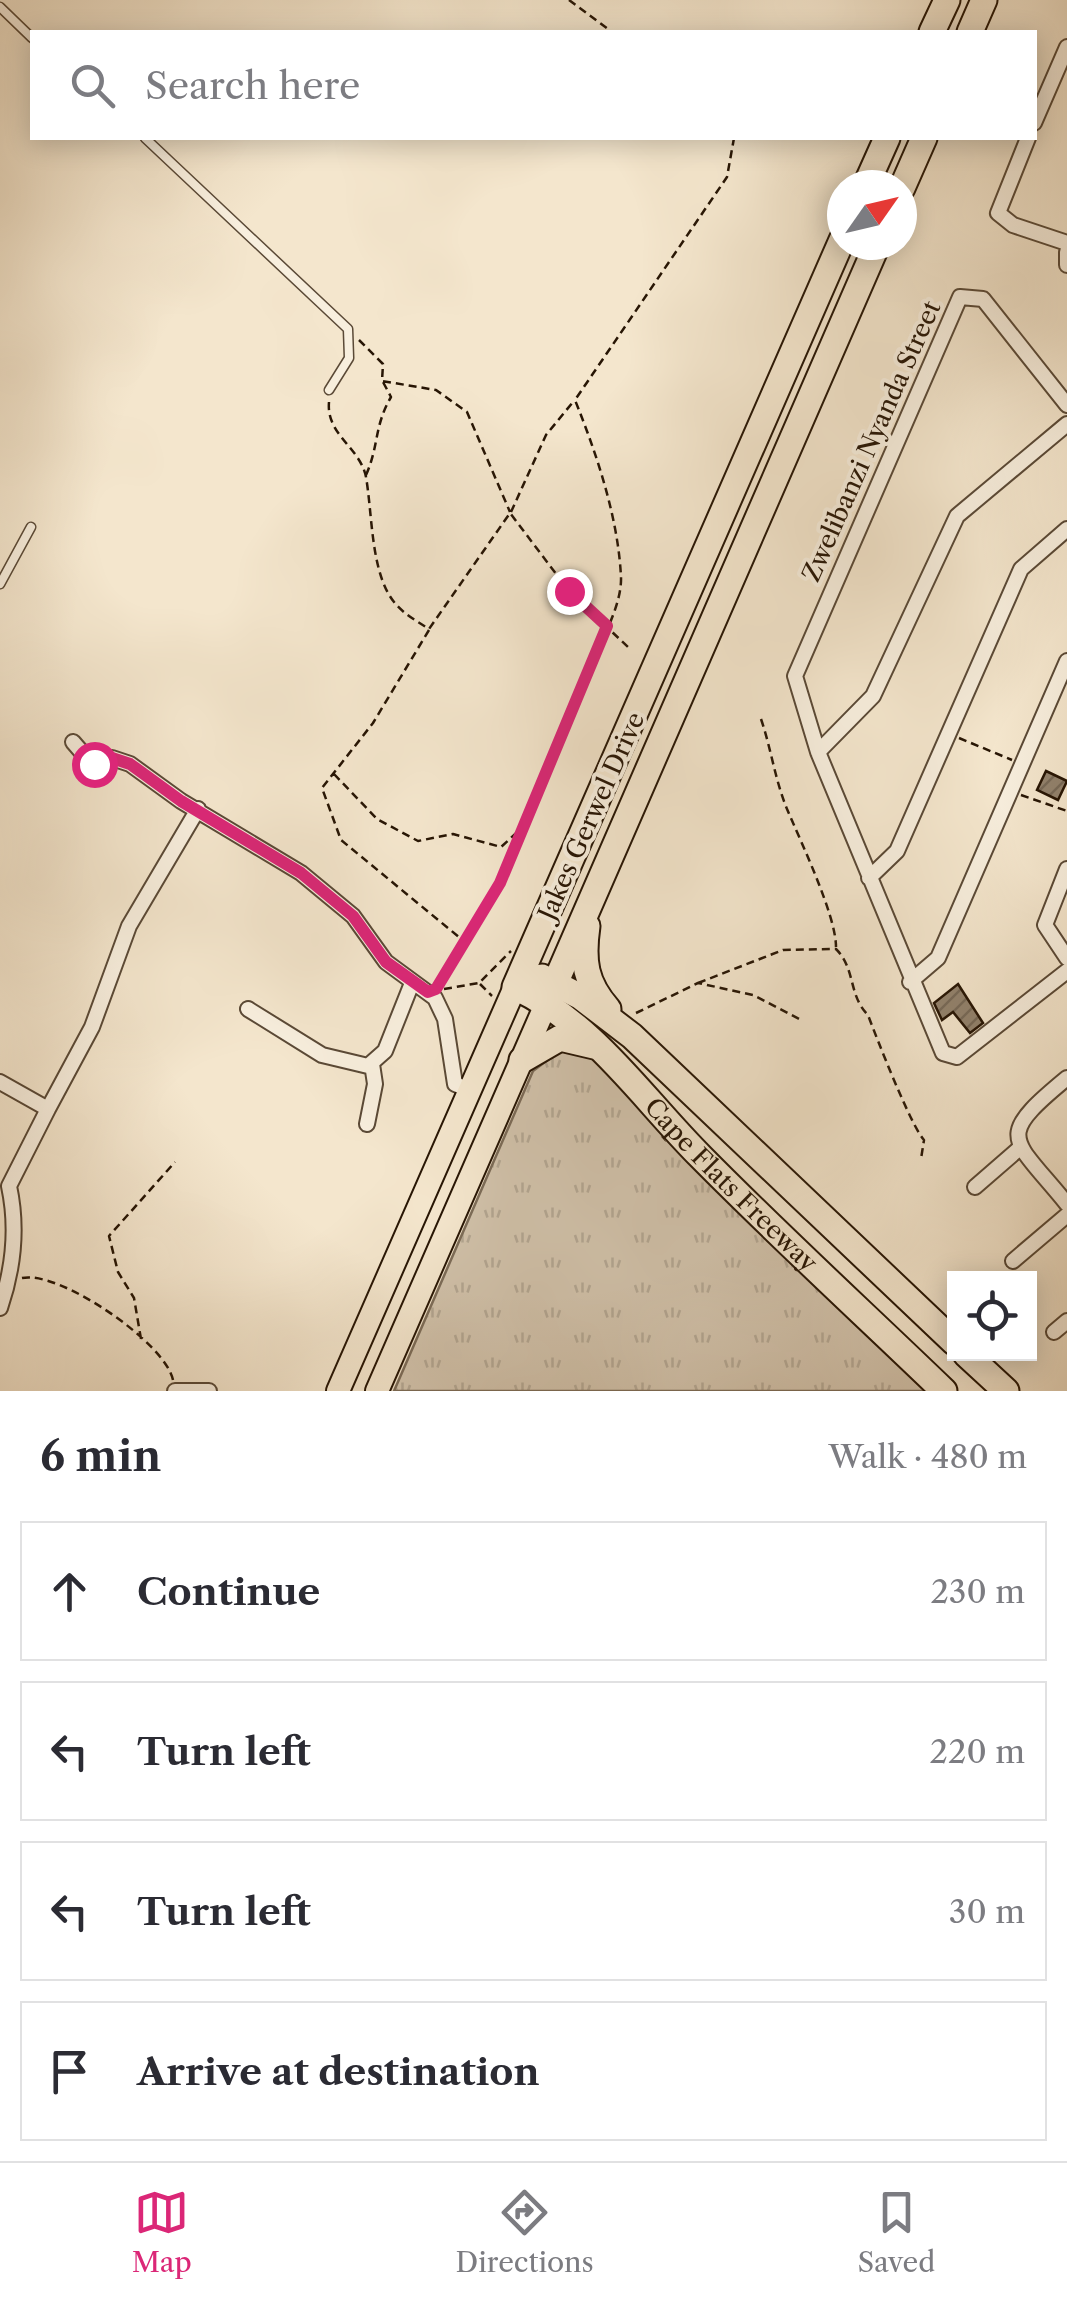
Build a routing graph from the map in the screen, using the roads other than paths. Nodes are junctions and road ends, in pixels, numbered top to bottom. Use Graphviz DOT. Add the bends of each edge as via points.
graph roads {
  1 [pos="946,0"];
  2 [pos="984,0"];
  3 [pos="0,8"];
  4 [pos="933,30"];
  5 [pos="971,30"];
  6 [pos="30,36"];
  7 [pos="1067,48"];
  8 [pos="1037,116"];
  9 [pos="147,140"];
  10 [pos="886,140"];
  11 [pos="923,140"];
  12 [pos="1027,140"];
  13 [pos="873,170"];
  14 [pos="910,170"];
  15 [pos="1067,244"];
  16 [pos="1067,252"];
  17 [pos="833,260"];
  18 [pos="870,260"];
  19 [pos="1067,264"];
  20 [pos="330,390"];
  21 [pos="1067,405"];
  22 [pos="1067,424"];
  23 [pos="31,526"];
  24 [pos="1067,529"];
  25 [pos="0,584"];
  26 [pos="1067,661"];
  27 [pos="73,742"];
  28 [pos="818,752"];
  29 [pos="198,809"];
  30 [pos="1067,869"];
  31 [pos="869,878"];
  32 [pos="588,906"];
  33 [pos="1067,958"];
  34 [pos="1067,971"];
  35 [pos="512,976"];
  36 [pos="910,982"];
  37 [pos="412,984"];
  38 [pos="551,992"];
  39 [pos="248,1010"];
  40 [pos="631,1026"];
  41 [pos="606,1054"];
  42 [pos="522,1060"];
  43 [pos="372,1064"];
  44 [pos="1066,1081"];
  45 [pos="0,1082"];
  46 [pos="472,1091"];
  47 [pos="48,1110"];
  48 [pos="367,1124"];
  49 [pos="1020,1147"];
  50 [pos="974,1188"];
  51 [pos="1067,1204"];
  52 [pos="1067,1215"];
  53 [pos="1013,1261"];
  54 [pos="0,1308"];
  55 [pos="1067,1321"];
  56 [pos="1054,1332"];
  57 [pos="947,1335"];
  58 [pos="974,1361"];
  59 [pos="175,1391"];
  60 [pos="209,1391"];
  61 [pos="338,1391"];
  62 [pos="377,1391"];
  63 [pos="944,1391"];
  64 [pos="1006,1391"];
  1 -- 4 [label="highway"];
  2 -- 5 [label="highway"];
  3 -- 6 [label="lane"];
  7 -- 8 [label="street"];
  9 -- 20 [label="lane" via="348,329 349,358"];
  10 -- 13 [label="highway"];
  11 -- 14 [label="highway"];
  12 -- 15 [label="street" via="998,212 1013,225"];
  16 -- 19 [label="street"];
  17 -- 35 [label="highway, Jakes Gerwel Drive"];
  18 -- 32 [label="highway, Jakes Gerwel Drive"];
  21 -- 28 [label="street, Zwelibanzi Nyanda Street" via="983,299 967,296 954,304 796,669 798,697"];
  22 -- 28 [label="street" via="956,516 873,696"];
  23 -- 25 [label="lane"];
  24 -- 31 [label="street" via="1021,568 897,851"];
  26 -- 36 [label="street" via="938,958"];
  27 -- 29 [label="street" via="92,764 122,760"];
  28 -- 31 [label="street"];
  29 -- 37 [label="street" via="301,873 353,916 386,962"];
  29 -- 47 [label="street" via="128,926 92,1027"];
  30 -- 33 [label="street" via="1045,926"];
  31 -- 36 [label="street"];
  32 -- 38 [label="highway, Jakes Gerwel Drive"];
  32 -- 40 [label="highway" via="586,974 599,999"];
  34 -- 36 [label="street" via="957,1057 938,1047"];
  35 -- 38 [label="highway, Cape Flats Freeway"];
  35 -- 46 [label="main road, Jakes Gerwel Drive"];
  37 -- 43 [label="street" via="386,1051"];
  37 -- 46 [label="street" via="440,1005 455,1084"];
  38 -- 40 [label="highway, Cape Flats Freeway"];
  38 -- 41 [label="highway, Cape Flats Freeway"];
  38 -- 42 [label="main road, Jakes Gerwel Drive"];
  39 -- 43 [label="street" via="322,1055"];
  40 -- 57 [label="highway, Cape Flats Freeway"];
  41 -- 42 [label="highway" via="560,1038"];
  41 -- 63 [label="highway, Cape Flats Freeway" via="724,1180"];
  42 -- 62 [label="main road, Jakes Gerwel Drive"];
  43 -- 48 [label="street" via="376,1084"];
  44 -- 49 [label="street" via="1020,1119"];
  45 -- 47 [label="street"];
  46 -- 61 [label="main road, Jakes Gerwel Drive"];
  47 -- 54 [label="street" via="9,1186 16,1216 10,1281"];
  49 -- 50 [label="street"];
  49 -- 51 [label="street"];
  52 -- 53 [label="street"];
  55 -- 56 [label="street"];
  58 -- 64 [label="highway"];
  59 -- 60 [label="street"];
}
